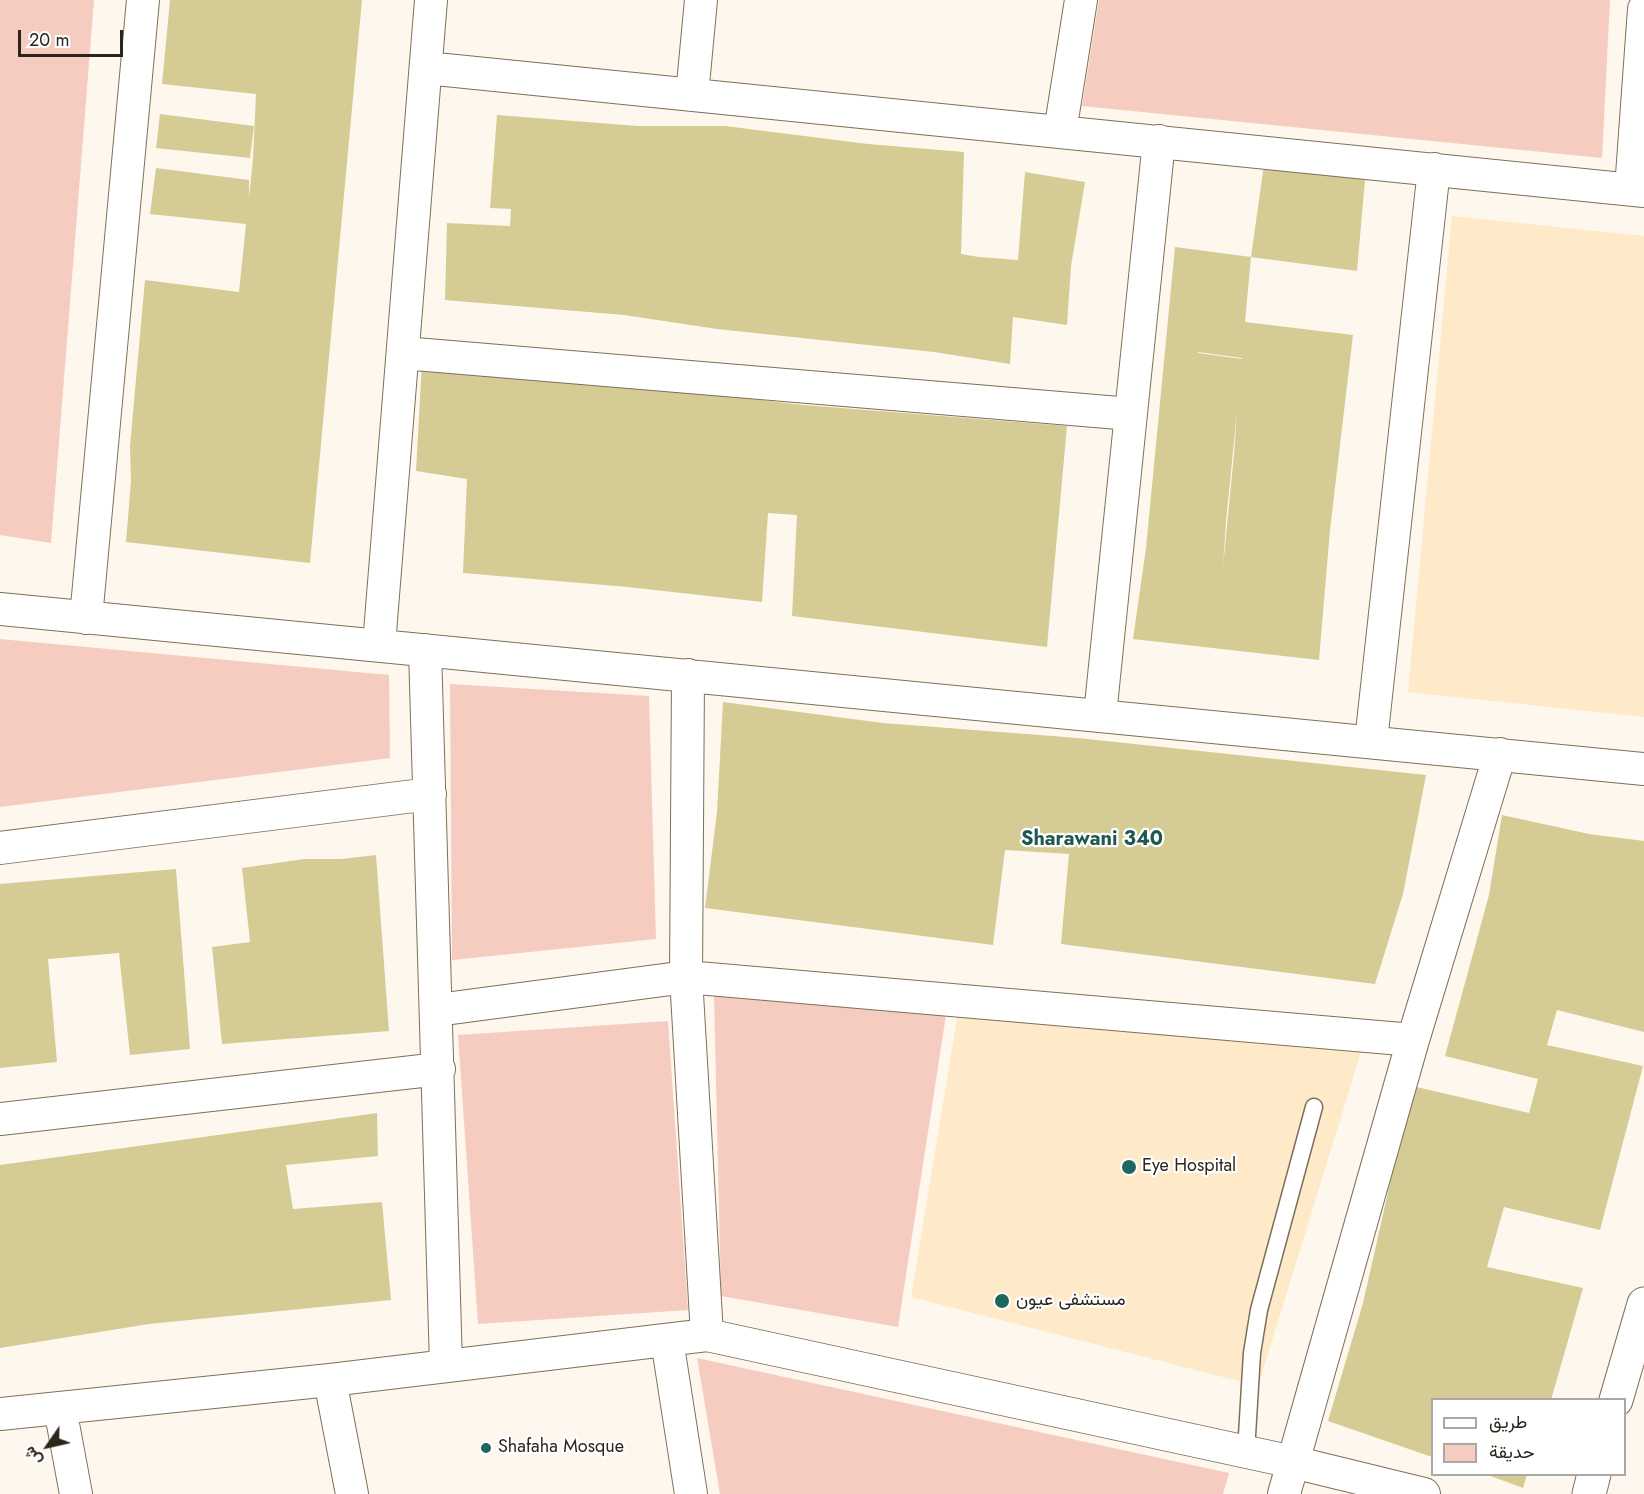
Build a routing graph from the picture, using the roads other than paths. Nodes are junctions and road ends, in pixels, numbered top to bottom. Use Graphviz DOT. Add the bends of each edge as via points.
graph roads {
  1 [pos="143,0"];
  2 [pos="431,0"];
  3 [pos="701,0"];
  4 [pos="1081,0"];
  5 [pos="1644,9"];
  6 [pos="426,68"];
  7 [pos="692,95"];
  8 [pos="1060,132"];
  9 [pos="1159,141"];
  10 [pos="1434,169"];
  11 [pos="1638,190"];
  12 [pos="403,353"];
  13 [pos="1131,414"];
  14 [pos="0,609"];
  15 [pos="86,618"];
  16 [pos="379,645"];
  17 [pos="425,650"];
  18 [pos="688,675"];
  19 [pos="1100,715"];
  20 [pos="1371,741"];
  21 [pos="1500,754"];
  22 [pos="1644,769"];
  23 [pos="430,794"];
  24 [pos="0,848"];
  25 [pos="686,977"];
  26 [pos="437,1010"];
  27 [pos="1413,1040"];
  28 [pos="439,1069"];
  29 [pos="1314,1107"];
  30 [pos="0,1119"];
  31 [pos="1644,1304"];
  32 [pos="707,1335"];
  33 [pos="667,1340"];
  34 [pos="446,1365"];
  35 [pos="330,1380"];
  36 [pos="1617,1398"];
  37 [pos="60,1408"];
  38 [pos="0,1414"];
  39 [pos="1246,1452"];
  40 [pos="1293,1462"];
  41 [pos="1594,1476"];
  42 [pos="76,1494"];
  43 [pos="352,1494"];
  44 [pos="691,1494"];
  45 [pos="1284,1494"];
  46 [pos="1424,1494"];
  47 [pos="1589,1494"];
  1 -- 15 [label="street"];
  2 -- 6 [label="street"];
  3 -- 7 [label="street"];
  4 -- 8 [label="street"];
  5 -- 11 [label="street"];
  6 -- 7 [label="street"];
  6 -- 12 [label="street"];
  7 -- 8 [label="street"];
  8 -- 9 [label="street"];
  9 -- 10 [label="street"];
  9 -- 13 [label="street"];
  10 -- 11 [label="street"];
  10 -- 20 [label="street"];
  12 -- 13 [label="street"];
  12 -- 16 [label="street"];
  13 -- 19 [label="street"];
  14 -- 15 [label="street"];
  15 -- 16 [label="street"];
  16 -- 17 [label="street"];
  17 -- 18 [label="street"];
  17 -- 23 [label="street"];
  18 -- 19 [label="street"];
  18 -- 25 [label="street"];
  19 -- 20 [label="street"];
  20 -- 21 [label="street"];
  21 -- 22 [label="street"];
  21 -- 27 [label="street"];
  23 -- 24 [label="street"];
  23 -- 26 [label="street"];
  25 -- 26 [label="street"];
  25 -- 27 [label="street"];
  25 -- 32 [label="street"];
  26 -- 28 [label="street"];
  27 -- 40 [label="street"];
  28 -- 30 [label="street"];
  28 -- 34 [label="street"];
  29 -- 39 [label="lane" via="1259,1310 1252,1353"];
  31 -- 36 [label="street"];
  32 -- 33 [label="street"];
  32 -- 39 [label="street"];
  33 -- 34 [label="street"];
  33 -- 44 [label="street"];
  34 -- 35 [label="street"];
  35 -- 37 [label="street"];
  35 -- 43 [label="street"];
  37 -- 38 [label="street"];
  37 -- 42 [label="street"];
  39 -- 40 [label="street"];
  40 -- 45 [label="street"];
  40 -- 46 [label="street"];
  41 -- 47 [label="street"];
}
